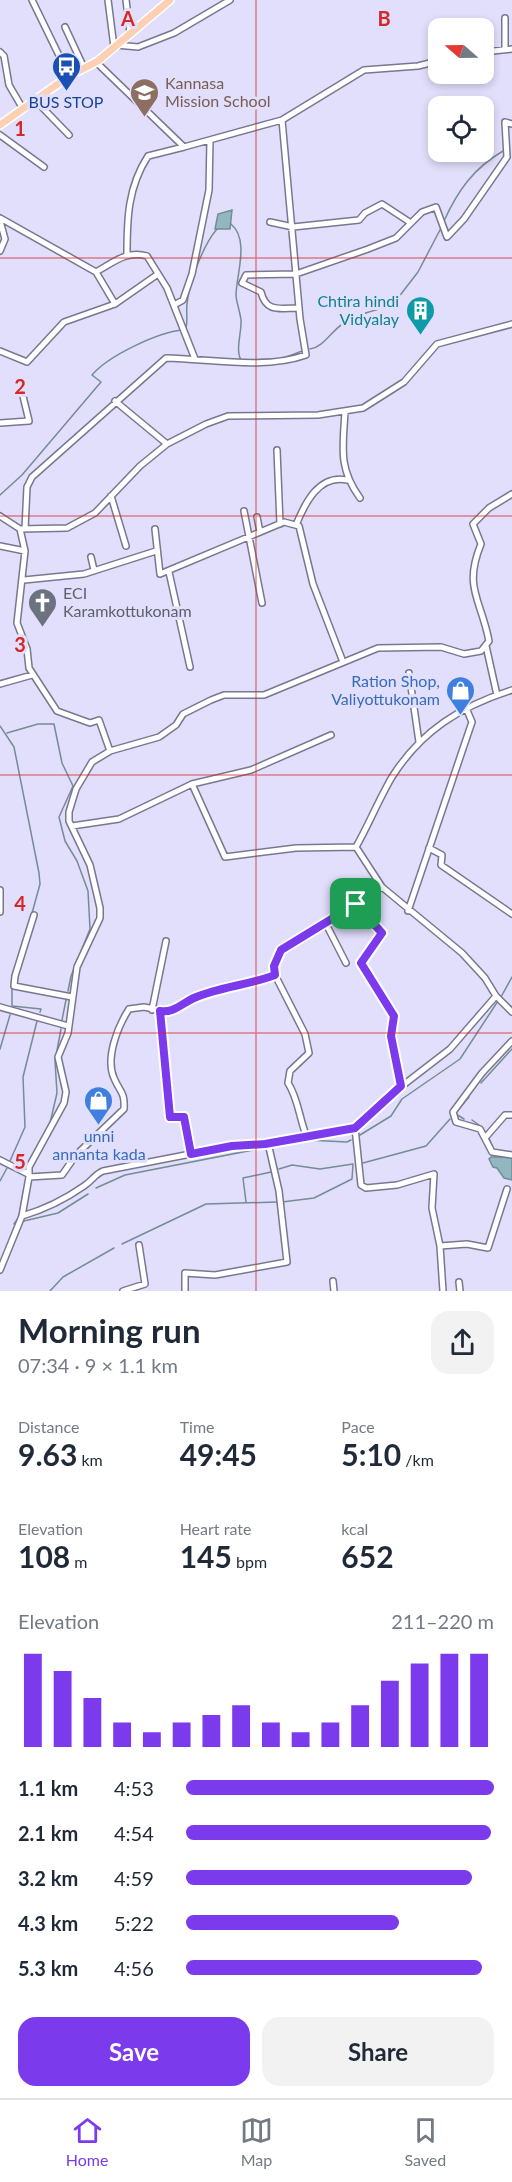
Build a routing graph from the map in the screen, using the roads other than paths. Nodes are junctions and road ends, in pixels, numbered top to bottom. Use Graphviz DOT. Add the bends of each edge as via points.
graph roads {
  1 [pos="32,0"];
  2 [pos="108,0"];
  3 [pos="126,0"];
  4 [pos="170,0"];
  5 [pos="230,0"];
  6 [pos="505,18"];
  7 [pos="65,27"];
  8 [pos="130,33"];
  9 [pos="115,46"];
  10 [pos="508,49"];
  11 [pos="0,52"];
  12 [pos="96,62"];
  13 [pos="428,64"];
  14 [pos="84,68"];
  15 [pos="69,76"];
  16 [pos="36,101"];
  17 [pos="23,109"];
  18 [pos="282,120"];
  19 [pos="512,124"];
  20 [pos="0,125"];
  21 [pos="0,135"];
  22 [pos="69,135"];
  23 [pos="210,140"];
  24 [pos="184,147"];
  25 [pos="44,167"];
  26 [pos="0,219"];
  27 [pos="270,222"];
  28 [pos="411,223"];
  29 [pos="293,227"];
  30 [pos="0,251"];
  31 [pos="127,254"];
  32 [pos="96,272"];
  33 [pos="158,274"];
  34 [pos="296,274"];
  35 [pos="115,304"];
  36 [pos="174,306"];
  37 [pos="299,308"];
  38 [pos="512,324"];
  39 [pos="0,351"];
  40 [pos="195,359"];
  41 [pos="22,392"];
  42 [pos="115,401"];
  43 [pos="345,412"];
  44 [pos="0,423"];
  45 [pos="167,444"];
  46 [pos="277,450"];
  47 [pos="347,480"];
  48 [pos="512,494"];
  49 [pos="111,496"];
  50 [pos="360,498"];
  51 [pos="244,511"];
  52 [pos="0,516"];
  53 [pos="257,517"];
  54 [pos="280,524"];
  55 [pos="296,525"];
  56 [pos="23,529"];
  57 [pos="155,529"];
  58 [pos="260,532"];
  59 [pos="247,537"];
  60 [pos="0,546"];
  61 [pos="126,546"];
  62 [pos="26,551"];
  63 [pos="156,551"];
  64 [pos="91,557"];
  65 [pos="94,570"];
  66 [pos="169,572"];
  67 [pos="24,580"];
  68 [pos="262,603"];
  69 [pos="486,646"];
  70 [pos="343,662"];
  71 [pos="190,667"];
  72 [pos="409,673"];
  73 [pos="32,675"];
  74 [pos="0,684"];
  75 [pos="512,690"];
  76 [pos="497,695"];
  77 [pos="466,708"];
  78 [pos="331,735"];
  79 [pos="419,742"];
  80 [pos="110,751"];
  81 [pos="192,784"];
  82 [pos="72,826"];
  83 [pos="356,847"];
  84 [pos="429,848"];
  85 [pos="382,887"];
  86 [pos="0,890"];
  87 [pos="356,904"];
  88 [pos="408,911"];
  89 [pos="0,912"];
  90 [pos="512,914"];
  91 [pos="34,915"];
  92 [pos="324,922"];
  93 [pos="166,941"];
  94 [pos="345,963"];
  95 [pos="275,975"];
  96 [pos="72,996"];
  97 [pos="496,997"];
  98 [pos="0,1007"];
  99 [pos="152,1010"];
  100 [pos="160,1011"];
  101 [pos="512,1012"];
  102 [pos="68,1026"];
  103 [pos="511,1043"];
  104 [pos="401,1086"];
  105 [pos="512,1115"];
  106 [pos="355,1128"];
  107 [pos="306,1135"];
  108 [pos="485,1138"];
  109 [pos="268,1143"];
  110 [pos="191,1154"];
  111 [pos="512,1155"];
  112 [pos="0,1160"];
  113 [pos="29,1176"];
  114 [pos="507,1189"];
  115 [pos="22,1216"];
  116 [pos="139,1245"];
  117 [pos="440,1246"];
  118 [pos="0,1270"];
  119 [pos="333,1281"];
  120 [pos="459,1282"];
  121 [pos="123,1291"];
  122 [pos="185,1291"];
  123 [pos="334,1291"];
  124 [pos="443,1291"];
  125 [pos="460,1291"];
  1 -- 15 [label="street"];
  2 -- 9 [label="street"];
  3 -- 8 [label="street"];
  4 -- 8 [label="main road"];
  5 -- 9 [label="street" via="174,33 138,46"];
  6 -- 10 [label="street"];
  7 -- 14 [label="street"];
  8 -- 9 [label="main road"];
  9 -- 12 [label="main road"];
  11 -- 17 [label="street" via="9,85"];
  12 -- 14 [label="main road"];
  12 -- 24 [label="street"];
  13 -- 18 [label="street" via="364,70"];
  14 -- 15 [label="main road"];
  15 -- 16 [label="main road"];
  16 -- 17 [label="main road"];
  16 -- 22 [label="street"];
  17 -- 20 [label="main road"];
  18 -- 23 [label="street"];
  18 -- 29 [label="street"];
  19 -- 28 [label="street" via="505,122 507,157 447,237 436,207"];
  21 -- 25 [label="street"];
  23 -- 24 [label="street"];
  23 -- 36 [label="street" via="209,190 192,274 183,300"];
  24 -- 31 [label="street" via="148,156 136,174 127,211"];
  26 -- 30 [label="street" via="5,239"];
  26 -- 32 [label="street"];
  27 -- 29 [label="street"];
  28 -- 29 [label="street" via="382,204 359,220"];
  28 -- 34 [label="street" via="396,238"];
  29 -- 34 [label="street"];
  31 -- 32 [label="street"];
  31 -- 33 [label="street" via="147,256"];
  32 -- 35 [label="street"];
  33 -- 35 [label="street"];
  33 -- 36 [label="street"];
  34 -- 37 [label="street"];
  34 -- 37 [label="street" via="246,275 242,284 261,292 268,306"];
  35 -- 39 [label="street" via="64,322 27,363"];
  36 -- 40 [label="street"];
  37 -- 40 [label="street" via="306,355 286,362 221,363"];
  38 -- 43 [label="street" via="442,341 393,390 363,408"];
  40 -- 42 [label="street" via="166,358"];
  41 -- 44 [label="street" via="29,421"];
  42 -- 45 [label="street"];
  42 -- 56 [label="street" via="32,477 27,487"];
  43 -- 45 [label="street" via="228,416"];
  43 -- 47 [label="street" via="343,453"];
  45 -- 49 [label="street"];
  46 -- 54 [label="street"];
  47 -- 50 [label="street"];
  47 -- 55 [label="street" via="338,478 320,486 304,505"];
  48 -- 69 [label="street" via="473,524 481,544 472,578 487,634"];
  49 -- 56 [label="street" via="95,513 67,528"];
  49 -- 61 [label="street"];
  51 -- 59 [label="street"];
  52 -- 56 [label="street"];
  53 -- 58 [label="street"];
  54 -- 55 [label="street"];
  54 -- 58 [label="street"];
  55 -- 70 [label="street"];
  56 -- 62 [label="street"];
  57 -- 63 [label="street"];
  58 -- 59 [label="street"];
  59 -- 66 [label="street"];
  59 -- 68 [label="street"];
  60 -- 62 [label="street"];
  62 -- 67 [label="street"];
  63 -- 65 [label="street"];
  63 -- 66 [label="street" via="160,574"];
  64 -- 65 [label="street"];
  65 -- 67 [label="street"];
  66 -- 71 [label="street"];
  67 -- 73 [label="street" via="17,623"];
  69 -- 70 [label="street" via="464,654 441,648 378,648"];
  69 -- 76 [label="street"];
  70 -- 80 [label="street" via="264,695 224,695 183,714 176,725 159,737"];
  72 -- 79 [label="street"];
  73 -- 74 [label="street"];
  73 -- 80 [label="street" via="57,711 90,723 99,720"];
  75 -- 76 [label="street"];
  76 -- 77 [label="street"];
  77 -- 79 [label="street" via="447,718"];
  77 -- 84 [label="street" via="472,722"];
  78 -- 81 [label="street" via="251,770"];
  79 -- 83 [label="street" via="392,778"];
  80 -- 82 [label="street" via="92,762 82,776 69,812"];
  81 -- 82 [label="street" via="119,819"];
  81 -- 83 [label="street" via="225,857"];
  82 -- 96 [label="street" via="90,865 100,908 96,928 77,967"];
  83 -- 85 [label="street"];
  84 -- 88 [label="street"];
  84 -- 90 [label="street" via="442,855 441,866"];
  85 -- 87 [label="street"];
  85 -- 88 [label="street"];
  86 -- 89 [label="street"];
  87 -- 92 [label="street"];
  87 -- 104 [label="street" via="382,933 361,963 394,1016 391,1036"];
  88 -- 97 [label="street" via="462,953"];
  91 -- 96 [label="street" via="14,986"];
  92 -- 94 [label="street"];
  92 -- 95 [label="street" via="281,950 274,966"];
  93 -- 99 [label="street"];
  95 -- 100 [label="street" via="195,997 169,1012"];
  95 -- 107 [label="street" via="304,1034 309,1053 290,1071 288,1083 296,1095"];
  96 -- 102 [label="street"];
  97 -- 101 [label="street"];
  97 -- 104 [label="street" via="457,1043"];
  98 -- 102 [label="street"];
  99 -- 100 [label="street"];
  99 -- 113 [label="street" via="129,1009 118,1032 110,1063 114,1079 125,1095 124,1109 76,1155 62,1175"];
  100 -- 110 [label="street" via="170,1117 184,1117"];
  102 -- 113 [label="street" via="58,1064 65,1086 64,1103 29,1167"];
  103 -- 108 [label="street" via="453,1112 456,1122 480,1129"];
  104 -- 106 [label="street"];
  105 -- 108 [label="street" via="506,1115"];
  106 -- 107 [label="street"];
  106 -- 117 [label="street" via="361,1185 366,1188 398,1185 434,1174 432,1208"];
  107 -- 109 [label="street"];
  108 -- 111 [label="street" via="492,1152"];
  109 -- 110 [label="street"];
  109 -- 122 [label="street" via="287,1262 215,1275 185,1273"];
  110 -- 115 [label="street" via="96,1173 87,1184 53,1206"];
  112 -- 113 [label="street"];
  113 -- 115 [label="street"];
  114 -- 117 [label="street" via="488,1248 466,1244"];
  115 -- 118 [label="street"];
  116 -- 121 [label="street" via="145,1284"];
  117 -- 124 [label="street"];
  119 -- 123 [label="street"];
  120 -- 125 [label="street"];
}
